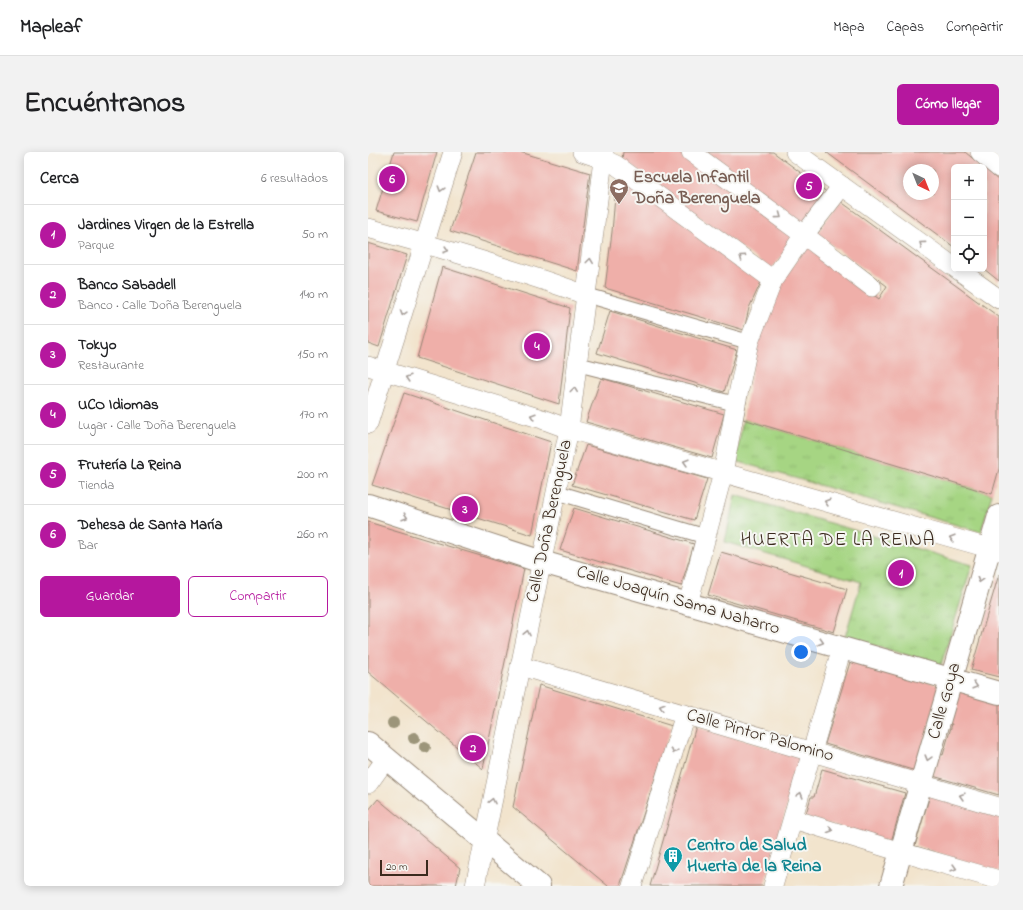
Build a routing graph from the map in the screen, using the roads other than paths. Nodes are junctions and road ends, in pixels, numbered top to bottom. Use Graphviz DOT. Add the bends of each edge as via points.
graph roads {
  1 [pos="453,152"];
  2 [pos="582,152"];
  3 [pos="691,152"];
  4 [pos="795,152"];
  5 [pos="980,152"];
  6 [pos="603,155"];
  7 [pos="999,168"];
  8 [pos="842,186"];
  9 [pos="368,228"];
  10 [pos="804,235"];
  11 [pos="424,243"];
  12 [pos="951,265"];
  13 [pos="961,272"];
  14 [pos="773,280"];
  15 [pos="872,287"];
  16 [pos="586,295"];
  17 [pos="999,300"];
  18 [pos="749,342"];
  19 [pos="577,364"];
  20 [pos="376,369"];
  21 [pos="736,404"];
  22 [pos="368,424"];
  23 [pos="569,429"];
  24 [pos="723,473"];
  25 [pos="556,492"];
  26 [pos="368,505"];
  27 [pos="999,516"];
  28 [pos="707,537"];
  29 [pos="994,550"];
  30 [pos="542,562"];
  31 [pos="688,604"];
  32 [pos="842,648"];
  33 [pos="520,666"];
  34 [pos="951,680"];
  35 [pos="999,693"];
  36 [pos="685,714"];
  37 [pos="368,743"];
  38 [pos="812,752"];
  39 [pos="386,758"];
  40 [pos="368,784"];
  41 [pos="921,784"];
  42 [pos="999,807"];
  43 [pos="793,819"];
  44 [pos="484,840"];
  45 [pos="901,852"];
  46 [pos="999,880"];
  47 [pos="475,886"];
  48 [pos="539,886"];
  49 [pos="632,886"];
  50 [pos="773,886"];
  51 [pos="891,886"];
  1 -- 11 [label="street, one-way"];
  2 -- 6 [label="street"];
  3 -- 10 [label="street, one-way"];
  4 -- 8 [label="street"];
  5 -- 7 [label="street"];
  14 -- 6 [label="street, one-way"];
  16 -- 6 [label="street, Calle Doña Berenguela, one-way"];
  8 -- 10 [label="street"];
  12 -- 8 [label="street, one-way"];
  9 -- 11 [label="street"];
  10 -- 14 [label="street"];
  10 -- 15 [label="street"];
  11 -- 16 [label="street, one-way"];
  11 -- 20 [label="street, one-way"];
  13 -- 17 [label="street"];
  14 -- 18 [label="street"];
  16 -- 18 [label="street"];
  16 -- 19 [label="street, Calle Doña Berenguela"];
  18 -- 21 [label="street"];
  19 -- 21 [label="street"];
  23 -- 19 [label="street, Calle Doña Berenguela, one-way"];
  20 -- 22 [label="street"];
  23 -- 20 [label="street, one-way"];
  21 -- 24 [label="street"];
  24 -- 23 [label="street, one-way"];
  23 -- 25 [label="street, Calle Doña Berenguela"];
  24 -- 28 [label="street"];
  29 -- 24 [label="street, one-way"];
  25 -- 28 [label="street"];
  25 -- 30 [label="street, Calle Doña Berenguela"];
  26 -- 30 [label="street, Calle Joaquín Sama Naharro, one-way"];
  27 -- 29 [label="street, Calle Goya"];
  28 -- 31 [label="street"];
  29 -- 34 [label="street, Calle Goya, one-way"];
  30 -- 31 [label="street, Calle Joaquín Sama Naharro"];
  33 -- 30 [label="street, Calle Doña Berenguela, one-way"];
  31 -- 32 [label="street, Calle Joaquín Sama Naharro, one-way"];
  32 -- 34 [label="street, Calle Joaquín Sama Naharro"];
  32 -- 38 [label="street"];
  36 -- 33 [label="street, Calle Pintor Palomino, one-way"];
  44 -- 33 [label="street, Calle Doña Berenguela, one-way"];
  34 -- 35 [label="street, Calle Joaquín Sama Naharro, one-way"];
  34 -- 41 [label="street, Calle Goya, one-way"];
  36 -- 38 [label="street, Calle Pintor Palomino"];
  36 -- 49 [label="street, one-way"];
  37 -- 39 [label="street"];
  38 -- 41 [label="street, Calle Pintor Palomino"];
  43 -- 38 [label="street, one-way"];
  39 -- 40 [label="street"];
  39 -- 44 [label="street"];
  42 -- 41 [label="street, Calle Pintor Palomino, one-way"];
  41 -- 45 [label="street, Calle Goya"];
  43 -- 45 [label="street, one-way"];
  43 -- 50 [label="street"];
  44 -- 47 [label="street, Calle Doña Berenguela"];
  44 -- 48 [label="street"];
  45 -- 46 [label="street, one-way"];
  45 -- 51 [label="street, Calle Goya"];
}
